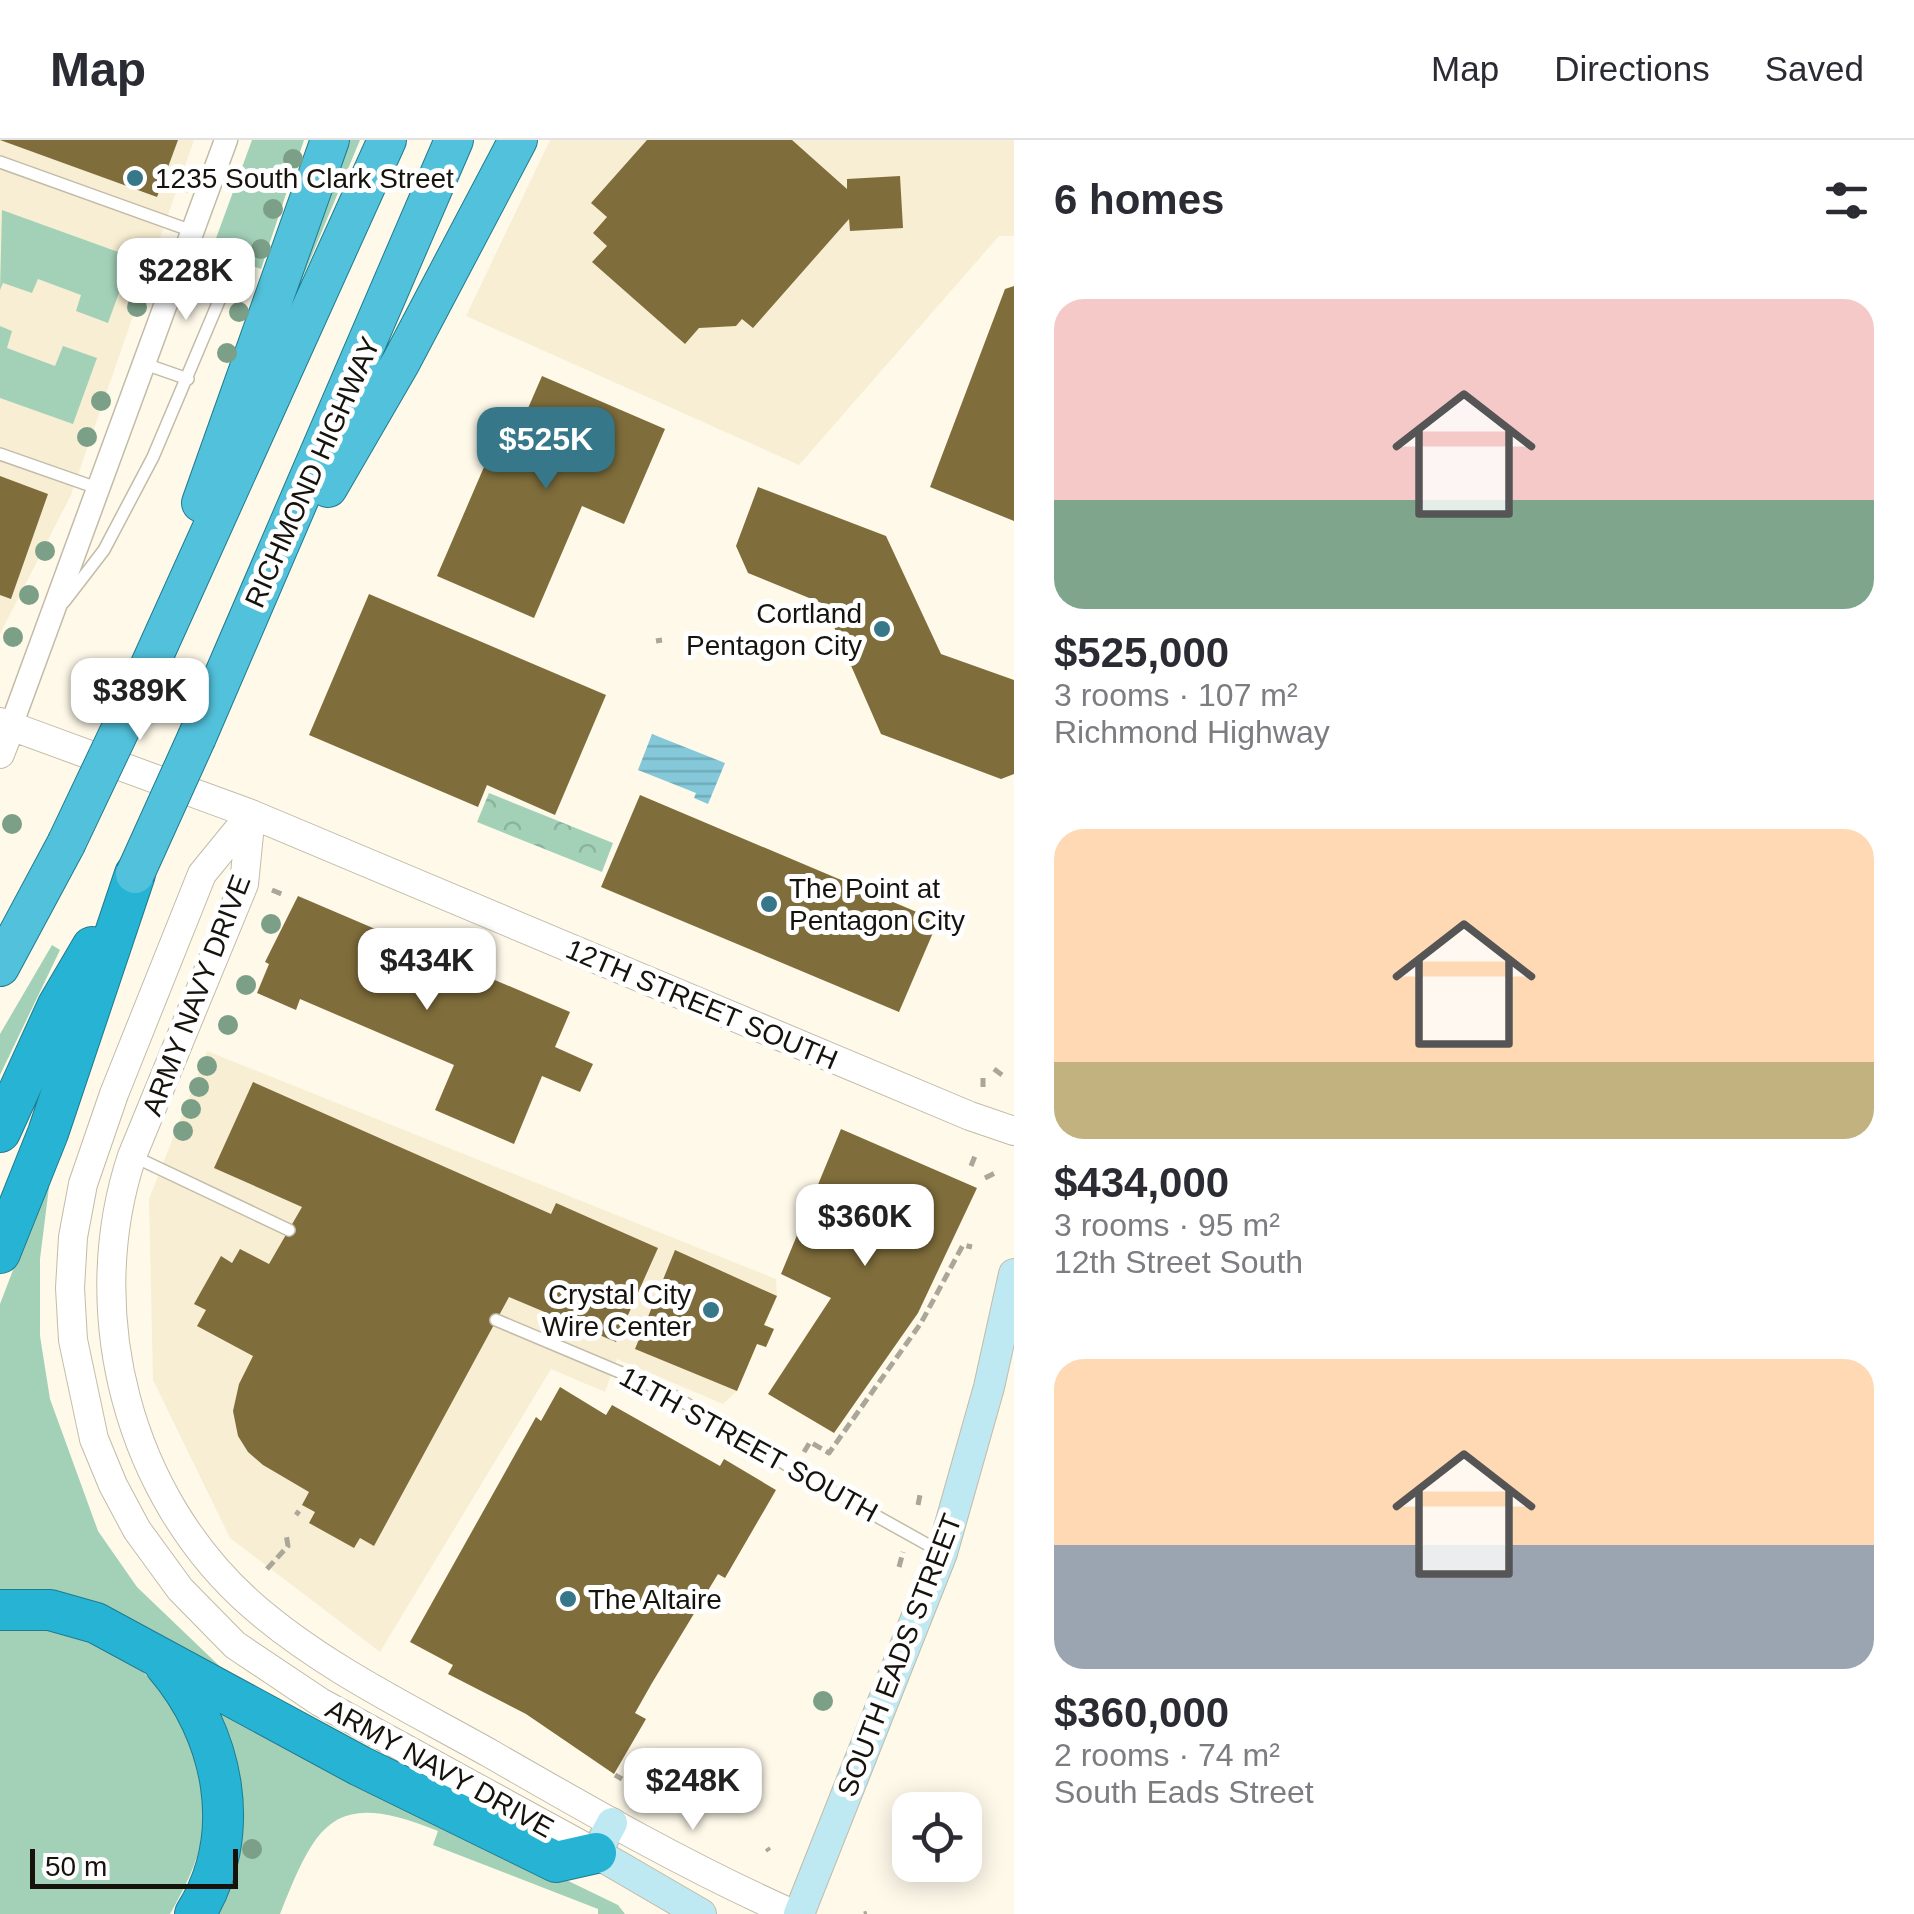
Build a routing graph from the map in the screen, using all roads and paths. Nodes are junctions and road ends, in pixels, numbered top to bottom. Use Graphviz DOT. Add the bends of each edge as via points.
graph roads {
  1 [pos="226,140"];
  2 [pos="330,140"];
  3 [pos="387,140"];
  4 [pos="454,140"];
  5 [pos="518,140"];
  6 [pos="0,162"];
  7 [pos="192,231"];
  8 [pos="235,264"];
  9 [pos="142,363"];
  10 [pos="188,379"];
  11 [pos="0,454"];
  12 [pos="97,488"];
  13 [pos="48,622"];
  14 [pos="244,627"];
  15 [pos="150,668"];
  16 [pos="5,724"];
  17 [pos="0,754"];
  18 [pos="251,814"];
  19 [pos="135,874"];
  20 [pos="272,890"];
  21 [pos="284,895"];
  22 [pos="0,968"];
  23 [pos="164,972"];
  24 [pos="202,988"];
  25 [pos="994,1069"];
  26 [pos="1002,1075"];
  27 [pos="983,1078"];
  28 [pos="983,1088"];
  29 [pos="1014,1130"];
  30 [pos="0,1132"];
  31 [pos="132,1156"];
  32 [pos="976,1156"];
  33 [pos="970,1166"];
  34 [pos="995,1173"];
  35 [pos="985,1178"];
  36 [pos="83,1184"];
  37 [pos="120,1192"];
  38 [pos="289,1230"];
  39 [pos="972,1247"];
  40 [pos="0,1253"];
  41 [pos="1014,1274"];
  42 [pos="496,1320"];
  43 [pos="810,1442"];
  44 [pos="920,1495"];
  45 [pos="918,1505"];
  46 [pos="286,1534"];
  47 [pos="903,1552"];
  48 [pos="942,1553"];
  49 [pos="211,1564"];
  50 [pos="899,1567"];
  51 [pos="267,1568"];
  52 [pos="180,1589"];
  53 [pos="0,1610"];
  54 [pos="156,1654"];
  55 [pos="644,1792"];
  56 [pos="651,1796"];
  57 [pos="604,1838"];
  58 [pos="685,1910"];
  59 [pos="194,1914"];
  60 [pos="796,1914"];
  1 -- 7 [label="street"];
  2 -- 15 [label="highway" via="200,505"];
  3 -- 15 [label="highway"];
  4 -- 14 [label="highway, RICHMOND HIGHWAY"];
  5 -- 14 [label="highway" via="374,410"];
  6 -- 7 [label="lane"];
  7 -- 9 [label="street"];
  8 -- 10 [label="lane"];
  9 -- 10 [label="lane"];
  9 -- 12 [label="street"];
  10 -- 13 [label="lane" via="112,535"];
  11 -- 12 [label="lane"];
  12 -- 13 [label="street"];
  13 -- 16 [label="street"];
  14 -- 19 [label="highway, RICHMOND HIGHWAY, bridge"];
  15 -- 22 [label="highway, bridge"];
  16 -- 17 [label="street"];
  16 -- 18 [label="street, 12TH STREET SOUTH"];
  18 -- 23 [label="street, ARMY NAVY DRIVE" via="202,874"];
  18 -- 24 [label="street, ARMY NAVY DRIVE" via="244,884"];
  18 -- 29 [label="street, 12TH STREET SOUTH"];
  19 -- 30 [label="highway" via="58,1005"];
  19 -- 40 [label="highway, RICHMOND HIGHWAY"];
  20 -- 21 [label="path"];
  23 -- 24 [label="street"];
  23 -- 36 [label="street, ARMY NAVY DRIVE"];
  24 -- 31 [label="street, ARMY NAVY DRIVE"];
  25 -- 26 [label="path"];
  27 -- 28 [label="path"];
  31 -- 37 [label="street, ARMY NAVY DRIVE"];
  31 -- 38 [label="lane"];
  32 -- 33 [label="path"];
  34 -- 35 [label="path"];
  36 -- 37 [label="street"];
  36 -- 52 [label="street, ARMY NAVY DRIVE" via="70,1288 81,1390 113,1485"];
  37 -- 49 [label="street, ARMY NAVY DRIVE" via="111,1290 124,1392 160,1486"];
  39 -- 43 [label="path" via="962,1246 921,1323 829,1453"];
  41 -- 48 [label="main road, SOUTH EADS STREET"];
  42 -- 48 [label="lane, 11TH STREET SOUTH" via="667,1392"];
  44 -- 45 [label="path"];
  46 -- 51 [label="path" via="288,1546"];
  47 -- 50 [label="path"];
  48 -- 60 [label="main road, SOUTH EADS STREET"];
  49 -- 52 [label="street"];
  49 -- 57 [label="street, ARMY NAVY DRIVE" via="290,1636"];
  52 -- 57 [label="street, ARMY NAVY DRIVE" via="276,1675"];
  53 -- 54 [label="highway" via="74,1616"];
  54 -- 57 [label="highway" via="360,1766 556,1862"];
  54 -- 59 [label="highway" via="200,1716 222,1791 219,1860"];
  55 -- 56 [label="path"];
  57 -- 58 [label="main road, ARMY NAVY DRIVE"];
  57 -- 60 [label="street, ARMY NAVY DRIVE"];
}
